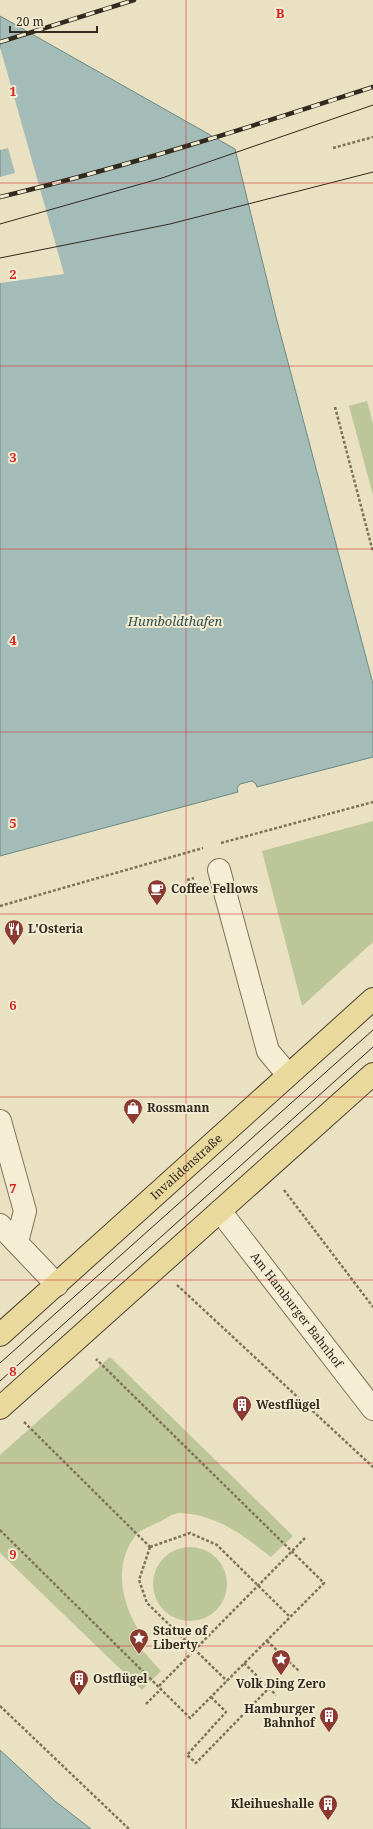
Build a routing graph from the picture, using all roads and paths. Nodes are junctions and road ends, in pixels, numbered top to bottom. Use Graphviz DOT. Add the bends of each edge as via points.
graph roads {
  1 [pos="373,137"];
  2 [pos="333,148"];
  3 [pos="335,407"];
  4 [pos="373,552"];
  5 [pos="373,802"];
  6 [pos="219,844"];
  7 [pos="204,848"];
  8 [pos="218,870"];
  9 [pos="0,906"];
  10 [pos="373,999"];
  11 [pos="373,1074"];
  12 [pos="288,1075"];
  13 [pos="0,1121"];
  14 [pos="283,1190"];
  15 [pos="220,1211"];
  16 [pos="0,1224"];
  17 [pos="16,1242"];
  18 [pos="56,1285"];
  19 [pos="177,1285"];
  20 [pos="373,1307"];
  21 [pos="0,1335"];
  22 [pos="96,1359"];
  23 [pos="0,1408"];
  24 [pos="373,1409"];
  25 [pos="24,1422"];
  26 [pos="373,1467"];
  27 [pos="0,1530"];
  28 [pos="305,1538"];
  29 [pos="150,1547"];
  30 [pos="292,1552"];
  31 [pos="258,1586"];
  32 [pos="290,1617"];
  33 [pos="267,1641"];
  34 [pos="195,1650"];
  35 [pos="244,1663"];
  36 [pos="298,1672"];
  37 [pos="227,1681"];
  38 [pos="160,1688"];
  39 [pos="269,1688"];
  40 [pos="276,1694"];
  41 [pos="211,1697"];
  42 [pos="146,1704"];
  43 [pos="0,1706"];
  44 [pos="128,1829"];
  1 -- 2 [label="path"];
  3 -- 4 [label="path"];
  5 -- 6 [label="path"];
  7 -- 9 [label="path"];
  8 -- 12 [label="street" via="268,1051"];
  10 -- 12 [label="main road, Invalidenstraße"];
  11 -- 15 [label="main road"];
  12 -- 18 [label="main road, Invalidenstraße"];
  13 -- 17 [label="street" via="25,1212"];
  14 -- 20 [label="path"];
  15 -- 23 [label="main road"];
  15 -- 24 [label="street, Am Hamburger Bahnhof"];
  16 -- 17 [label="street"];
  17 -- 18 [label="street"];
  18 -- 21 [label="main road, Invalidenstraße"];
  19 -- 26 [label="path"];
  22 -- 30 [label="path"];
  25 -- 29 [label="path"];
  27 -- 38 [label="path"];
  28 -- 30 [label="path"];
  29 -- 31 [label="path" via="190,1533 217,1545"];
  29 -- 34 [label="path" via="139,1580 147,1603"];
  30 -- 31 [label="path"];
  30 -- 32 [label="path" via="324,1583"];
  31 -- 32 [label="path"];
  31 -- 34 [label="path"];
  32 -- 33 [label="path"];
  33 -- 35 [label="path"];
  33 -- 36 [label="path"];
  34 -- 37 [label="path"];
  34 -- 38 [label="path"];
  35 -- 37 [label="path"];
  35 -- 39 [label="path"];
  37 -- 41 [label="path"];
  38 -- 41 [label="path" via="190,1718"];
  38 -- 42 [label="path"];
  39 -- 40 [label="path"];
  39 -- 41 [label="path" via="196,1763 187,1755 226,1712"];
  43 -- 44 [label="path"];
}
